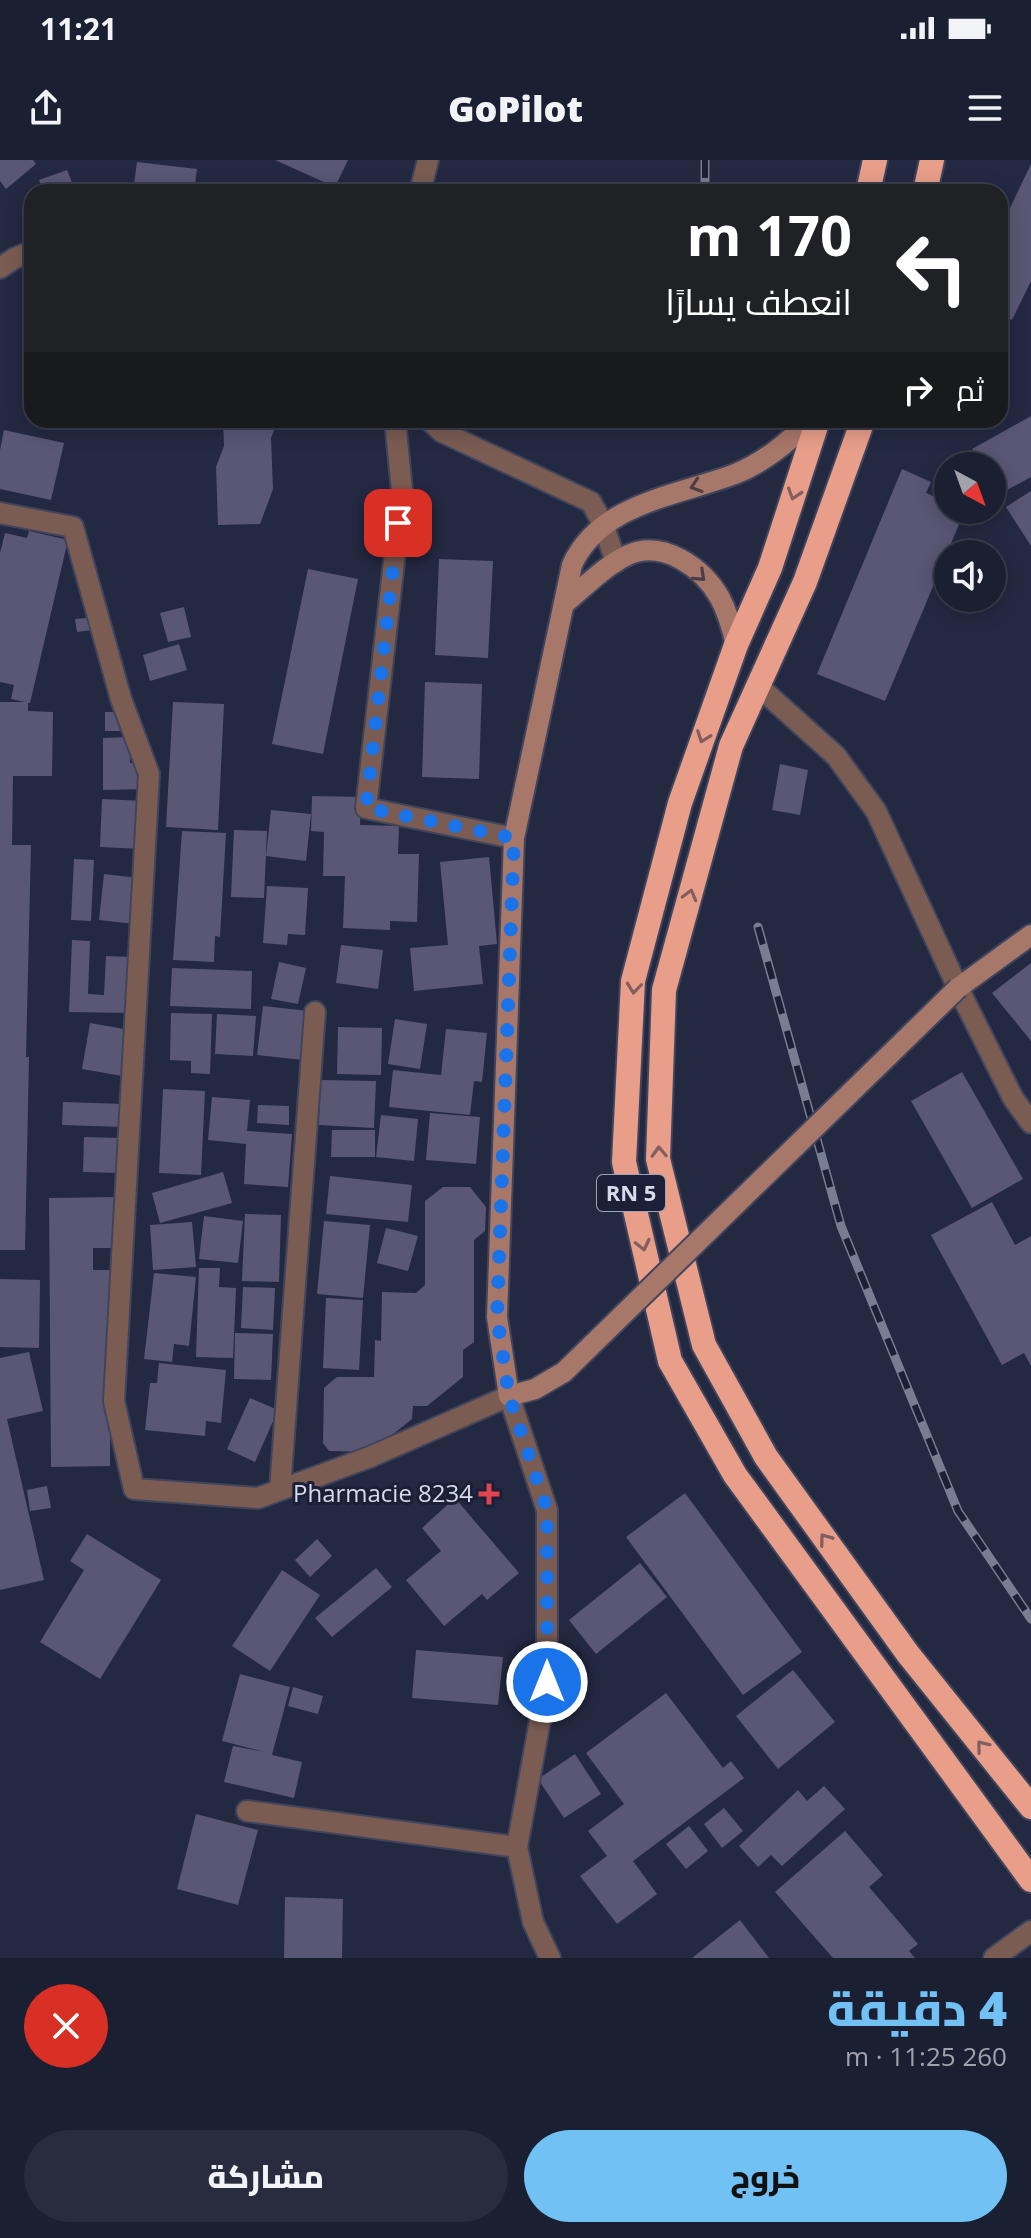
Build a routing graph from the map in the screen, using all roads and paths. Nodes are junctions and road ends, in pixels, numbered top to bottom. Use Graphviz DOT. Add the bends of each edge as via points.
graph roads {
  1 [pos="428,160"];
  2 [pos="875,160"];
  3 [pos="932,160"];
  4 [pos="422,184"];
  5 [pos="870,184"];
  6 [pos="927,184"];
  7 [pos="24,254"];
  8 [pos="0,268"];
  9 [pos="396,428"];
  10 [pos="438,428"];
  11 [pos="802,428"];
  12 [pos="815,428"];
  13 [pos="860,428"];
  14 [pos="0,513"];
  15 [pos="603,524"];
  16 [pos="616,562"];
  17 [pos="564,604"];
  18 [pos="736,645"];
  19 [pos="757,685"];
  20 [pos="514,838"];
  21 [pos="1031,935"];
  22 [pos="958,988"];
  23 [pos="315,1012"];
  24 [pos="1031,1123"];
  25 [pos="509,1396"];
  26 [pos="280,1490"];
  27 [pos="1031,1807"];
  28 [pos="247,1811"];
  29 [pos="517,1847"];
  30 [pos="1031,1880"];
  31 [pos="1031,1931"];
  32 [pos="550,1958"];
  33 [pos="994,1958"];
  1 -- 4 [label="street"];
  2 -- 5 [label="highway"];
  3 -- 6 [label="highway"];
  7 -- 8 [label="street"];
  9 -- 20 [label="street" via="402,491 366,808"];
  10 -- 15 [label="street" via="591,502"];
  11 -- 15 [label="main road, one-way" via="781,448 737,473 657,499"];
  12 -- 18 [label="highway, RN 5, one-way" via="770,568"];
  13 -- 19 [label="highway, RN 5" via="805,582"];
  14 -- 26 [label="street" via="73,527 121,699 149,774 114,1401 134,1489 258,1498"];
  15 -- 16 [label="street"];
  15 -- 17 [label="main road" via="579,550"];
  16 -- 17 [label="main road"];
  16 -- 18 [label="main road, one-way" via="645,550 679,558 718,595"];
  17 -- 20 [label="main road"];
  18 -- 30 [label="highway, RN 5, one-way" via="680,803 633,981 624,1162 670,1361 735,1475"];
  19 -- 22 [label="street" via="836,756 864,792"];
  27 -- 19 [label="highway, RN 5, one-way" via="908,1654 766,1457 704,1345 658,1159 664,990 731,746"];
  20 -- 25 [label="main road" via="497,1317"];
  21 -- 22 [label="main road"];
  22 -- 24 [label="street"];
  22 -- 25 [label="main road, bridge" via="564,1372"];
  23 -- 26 [label="street"];
  25 -- 26 [label="street"];
  25 -- 29 [label="street" via="547,1510 547,1682"];
  28 -- 29 [label="street"];
  29 -- 32 [label="street" via="533,1922"];
  31 -- 33 [label="street"];
}
